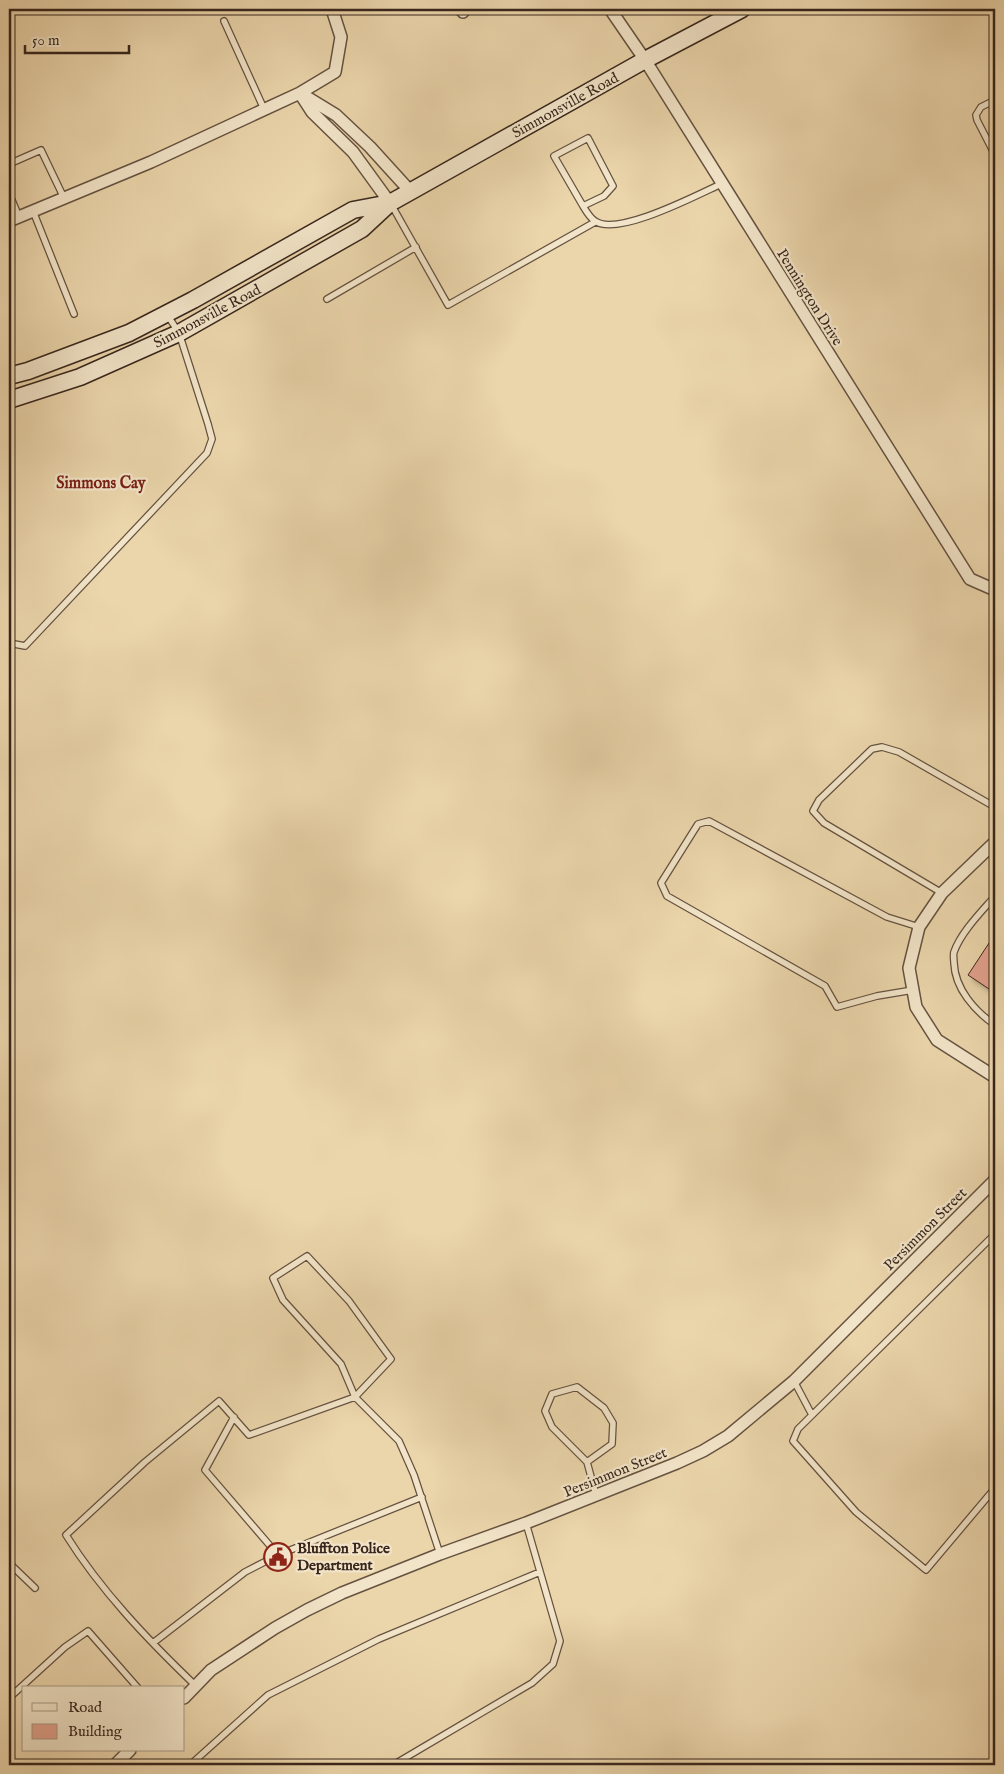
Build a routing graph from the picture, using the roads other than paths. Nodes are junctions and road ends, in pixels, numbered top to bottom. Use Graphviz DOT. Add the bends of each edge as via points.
graph roads {
  1 [pos="332,9"];
  2 [pos="610,9"];
  3 [pos="742,9"];
  4 [pos="224,21"];
  5 [pos="644,60"];
  6 [pos="300,93"];
  7 [pos="995,100"];
  8 [pos="264,109"];
  9 [pos="995,155"];
  10 [pos="9,164"];
  11 [pos="721,184"];
  12 [pos="410,191"];
  13 [pos="9,194"];
  14 [pos="64,198"];
  15 [pos="390,203"];
  16 [pos="583,206"];
  17 [pos="33,211"];
  18 [pos="14,219"];
  19 [pos="595,222"];
  20 [pos="416,247"];
  21 [pos="327,300"];
  22 [pos="74,314"];
  23 [pos="166,314"];
  24 [pos="179,333"];
  25 [pos="9,376"];
  26 [pos="9,400"];
  27 [pos="995,590"];
  28 [pos="9,643"];
  29 [pos="995,806"];
  30 [pos="995,842"];
  31 [pos="942,893"];
  32 [pos="995,896"];
  33 [pos="919,927"];
  34 [pos="913,990"];
  35 [pos="995,1025"];
  36 [pos="995,1077"];
  37 [pos="995,1180"];
  38 [pos="995,1234"];
  39 [pos="794,1381"];
  40 [pos="355,1397"];
  41 [pos="812,1415"];
  42 [pos="234,1417"];
  43 [pos="587,1462"];
  44 [pos="995,1488"];
  45 [pos="596,1495"];
  46 [pos="422,1497"];
  47 [pos="526,1523"];
  48 [pos="440,1554"];
  49 [pos="278,1555"];
  50 [pos="9,1563"];
  51 [pos="540,1572"];
  52 [pos="35,1588"];
  53 [pos="154,1643"];
  54 [pos="22,1686"];
  55 [pos="22,1686"];
  56 [pos="136,1686"];
  57 [pos="196,1686"];
  58 [pos="185,1697"];
  59 [pos="9,1698"];
  60 [pos="128,1752"];
  61 [pos="115,1765"];
  62 [pos="190,1765"];
  63 [pos="393,1765"];
  1 -- 6 [label="street" via="341,37 335,72"];
  2 -- 5 [label="street, Pennington Drive"];
  3 -- 5 [label="street, Simmonsville Road"];
  4 -- 8 [label="lane"];
  5 -- 11 [label="street, Pennington Drive"];
  5 -- 12 [label="street, Simmonsville Road"];
  6 -- 8 [label="street"];
  6 -- 12 [label="street" via="336,115"];
  6 -- 15 [label="street" via="312,112 353,152"];
  7 -- 9 [label="lane" via="981,107 976,115"];
  8 -- 14 [label="street"];
  10 -- 14 [label="lane" via="41,150"];
  11 -- 19 [label="lane" via="657,213 626,223 608,225"];
  11 -- 27 [label="street, Pennington Drive" via="970,579"];
  12 -- 15 [label="street, Simmonsville Road"];
  13 -- 18 [label="lane"];
  14 -- 17 [label="street"];
  15 -- 20 [label="lane"];
  15 -- 23 [label="street, Simmonsville Road" via="353,210"];
  15 -- 24 [label="street, Simmonsville Road" via="362,229"];
  16 -- 16 [label="lane" via="554,156 588,138 613,186 604,196"];
  16 -- 19 [label="lane"];
  17 -- 18 [label="street"];
  17 -- 22 [label="lane"];
  19 -- 20 [label="lane" via="448,305"];
  20 -- 21 [label="lane"];
  23 -- 24 [label="lane"];
  23 -- 25 [label="street, Simmonsville Road" via="129,333"];
  24 -- 26 [label="street, Simmonsville Road" via="80,378"];
  24 -- 28 [label="lane" via="212,439 207,453 25,646"];
  29 -- 31 [label="lane" via="900,752 882,747 872,748 819,800 812,811 824,823"];
  30 -- 31 [label="street"];
  31 -- 33 [label="street"];
  32 -- 35 [label="lane" via="970,925 954,952 954,974 967,998"];
  33 -- 34 [label="street" via="909,968"];
  33 -- 34 [label="lane" via="887,917 709,821 698,824 661,883 667,896 825,986 837,1007"];
  34 -- 36 [label="street" via="916,1006 937,1040"];
  37 -- 39 [label="street, Persimmon Street"];
  38 -- 41 [label="lane"];
  39 -- 41 [label="lane"];
  39 -- 45 [label="street, Persimmon Street" via="728,1436 703,1451"];
  40 -- 40 [label="lane" via="341,1364 283,1300 273,1278 307,1256 349,1301 391,1359"];
  40 -- 42 [label="lane" via="250,1435"];
  40 -- 46 [label="lane" via="399,1441"];
  41 -- 44 [label="lane" via="798,1429 793,1441 856,1512 926,1570"];
  42 -- 49 [label="lane" via="205,1470"];
  42 -- 53 [label="lane" via="219,1401 145,1462 66,1535 104,1590"];
  43 -- 43 [label="lane" via="552,1427 545,1412 552,1394 577,1387 604,1408 613,1423 612,1444"];
  43 -- 45 [label="lane"];
  45 -- 47 [label="street, Persimmon Street"];
  46 -- 48 [label="lane"];
  46 -- 49 [label="lane"];
  47 -- 48 [label="street, Persimmon Street"];
  47 -- 51 [label="lane"];
  48 -- 57 [label="street, Persimmon Street" via="307,1610 211,1670"];
  49 -- 53 [label="lane" via="245,1572"];
  50 -- 52 [label="lane"];
  51 -- 62 [label="lane" via="379,1639 268,1695"];
  51 -- 63 [label="lane" via="560,1641 553,1664 532,1683"];
  53 -- 57 [label="lane"];
  54 -- 59 [label="lane"];
  55 -- 56 [label="lane" via="88,1631"];
  57 -- 58 [label="street, Persimmon Street"];
  60 -- 61 [label="street"];
}
